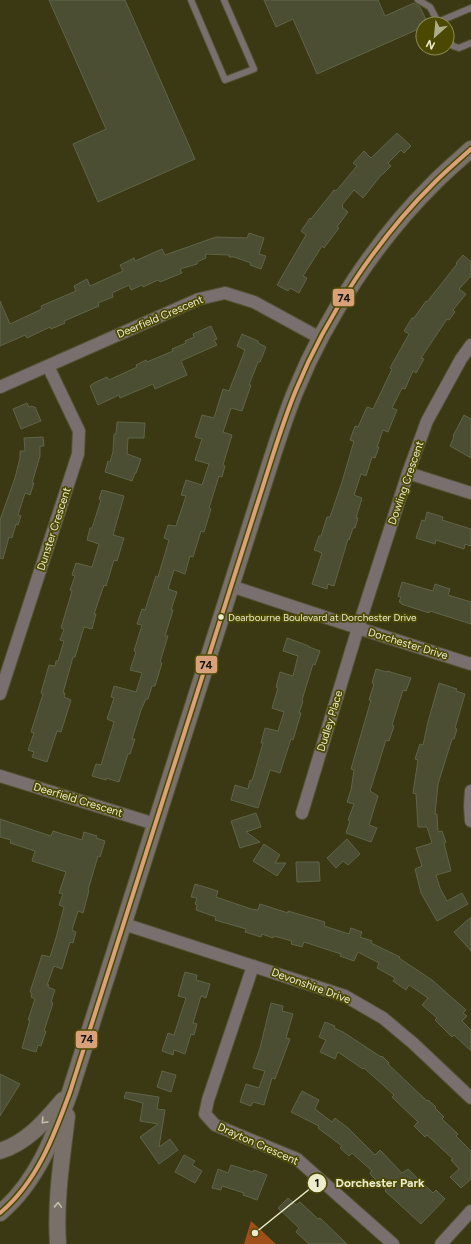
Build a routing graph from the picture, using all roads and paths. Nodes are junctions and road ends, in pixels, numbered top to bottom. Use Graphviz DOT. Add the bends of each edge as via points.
graph roads {
  1 [pos="191,0"];
  2 [pos="224,0"];
  3 [pos="418,0"];
  4 [pos="471,8"];
  5 [pos="435,16"];
  6 [pos="454,16"];
  7 [pos="471,43"];
  8 [pos="455,47"];
  9 [pos="471,149"];
  10 [pos="320,338"];
  11 [pos="471,345"];
  12 [pos="48,366"];
  13 [pos="0,387"];
  14 [pos="408,473"];
  15 [pos="471,493"];
  16 [pos="231,586"];
  17 [pos="358,628"];
  18 [pos="471,664"];
  19 [pos="0,694"];
  20 [pos="0,776"];
  21 [pos="471,791"];
  22 [pos="302,813"];
  23 [pos="471,821"];
  24 [pos="155,824"];
  25 [pos="124,924"];
  26 [pos="253,966"];
  27 [pos="70,1092"];
  28 [pos="471,1098"];
  29 [pos="0,1151"];
  30 [pos="471,1211"];
  31 [pos="0,1212"];
  32 [pos="58,1244"];
  33 [pos="393,1244"];
  34 [pos="440,1244"];
  1 -- 2 [label="lane" via="226,80 254,69"];
  3 -- 5 [label="lane" via="430,7"];
  4 -- 6 [label="lane"];
  7 -- 8 [label="lane" via="459,48"];
  9 -- 10 [label="street" via="435,182 404,216 354,282"];
  10 -- 12 [label="street, Deerfield Crescent" via="254,302 225,293 199,299"];
  10 -- 16 [label="street" via="287,412"];
  11 -- 14 [label="street, Dowling Crescent" via="428,421"];
  12 -- 13 [label="street, Deerfield Crescent"];
  12 -- 19 [label="street, Dunster Crescent" via="79,431 78,454"];
  14 -- 15 [label="street"];
  14 -- 17 [label="street, Dowling Crescent"];
  16 -- 17 [label="street, Dorchester Drive"];
  16 -- 24 [label="street"];
  17 -- 18 [label="street, Dorchester Drive"];
  17 -- 22 [label="street, Dudley Place"];
  20 -- 24 [label="street, Deerfield Crescent"];
  21 -- 23 [label="street"];
  24 -- 25 [label="street"];
  25 -- 26 [label="street, Devonshire Drive"];
  25 -- 27 [label="street"];
  26 -- 28 [label="street, Devonshire Drive" via="345,996 383,1018"];
  26 -- 33 [label="street, Drayton Crescent" via="205,1114 215,1125 297,1159"];
  27 -- 29 [label="street, one-way" via="31,1134 12,1147"];
  27 -- 31 [label="street" via="52,1138 30,1179 20,1194"];
  32 -- 27 [label="street, one-way" via="58,1193"];
  30 -- 34 [label="street"];
}
